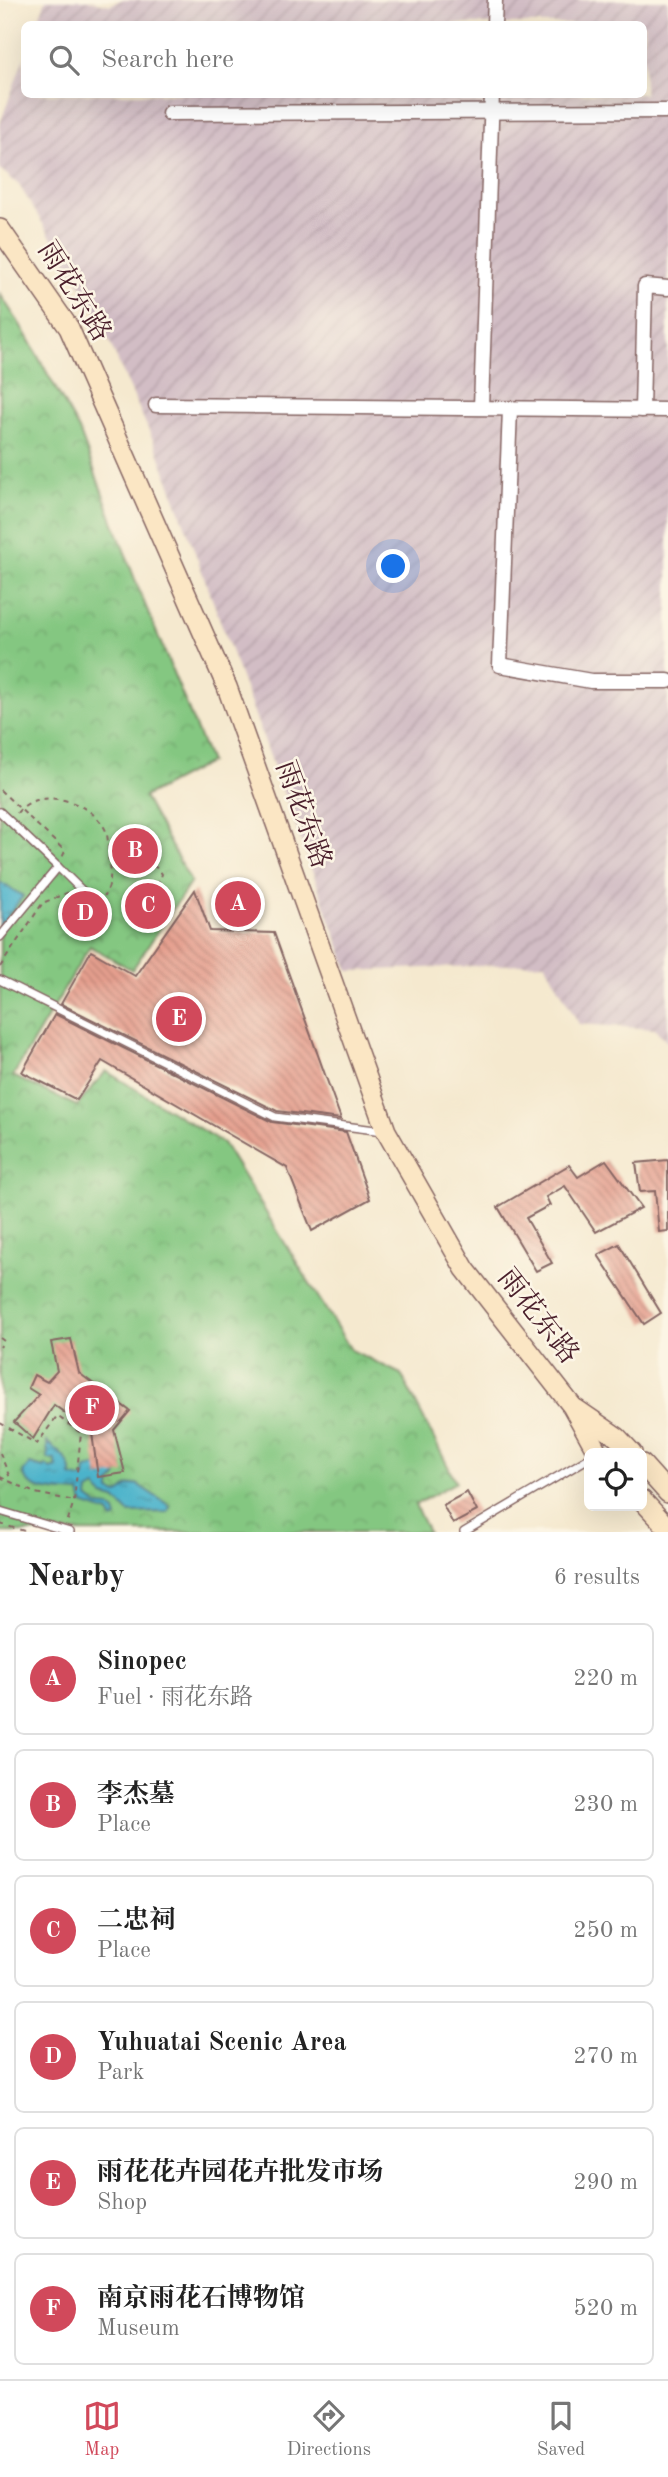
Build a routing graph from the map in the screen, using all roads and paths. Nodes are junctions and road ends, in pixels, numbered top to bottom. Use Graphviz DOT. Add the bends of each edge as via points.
graph roads {
  1 [pos="495,0"];
  2 [pos="494,21"];
  3 [pos="492,98"];
  4 [pos="668,111"];
  5 [pos="491,112"];
  6 [pos="169,113"];
  7 [pos="0,229"];
  8 [pos="668,288"];
  9 [pos="156,405"];
  10 [pos="481,407"];
  11 [pos="510,410"];
  12 [pos="642,410"];
  13 [pos="668,411"];
  14 [pos="668,681"];
  15 [pos="0,790"];
  16 [pos="21,808"];
  17 [pos="0,812"];
  18 [pos="11,822"];
  19 [pos="108,849"];
  20 [pos="58,867"];
  21 [pos="76,885"];
  22 [pos="156,891"];
  23 [pos="35,895"];
  24 [pos="44,902"];
  25 [pos="97,905"];
  26 [pos="104,913"];
  27 [pos="0,937"];
  28 [pos="0,967"];
  29 [pos="0,980"];
  30 [pos="386,1132"];
  31 [pos="0,1338"];
  32 [pos="0,1347"];
  33 [pos="572,1406"];
  34 [pos="2,1424"];
  35 [pos="0,1429"];
  36 [pos="595,1448"];
  37 [pos="627,1448"];
  38 [pos="0,1453"];
  39 [pos="584,1461"];
  40 [pos="647,1470"];
  41 [pos="0,1477"];
  42 [pos="10,1479"];
  43 [pos="668,1493"];
  44 [pos="74,1501"];
  45 [pos="647,1505"];
  46 [pos="0,1511"];
  47 [pos="0,1524"];
  48 [pos="668,1528"];
  49 [pos="67,1531"];
  50 [pos="28,1532"];
  51 [pos="464,1532"];
  1 -- 2 [label="street"];
  3 -- 5 [label="street"];
  4 -- 5 [label="street"];
  5 -- 6 [label="street"];
  5 -- 10 [label="street"];
  7 -- 30 [label="main road, 雨花东路" via="69,328 216,662"];
  8 -- 12 [label="street" via="645,286"];
  9 -- 10 [label="street"];
  10 -- 11 [label="street"];
  11 -- 12 [label="street"];
  11 -- 14 [label="street" via="500,665 591,681"];
  12 -- 13 [label="street"];
  15 -- 16 [label="path"];
  16 -- 18 [label="path"];
  16 -- 19 [label="path" via="56,797 67,802 89,813 106,831"];
  16 -- 20 [label="path" via="65,851"];
  17 -- 18 [label="lane"];
  18 -- 20 [label="lane"];
  19 -- 22 [label="path" via="123,846 134,857 156,866 162,874"];
  19 -- 25 [label="path" via="111,880"];
  20 -- 21 [label="lane"];
  20 -- 23 [label="lane"];
  21 -- 24 [label="path"];
  21 -- 25 [label="lane"];
  23 -- 24 [label="path"];
  23 -- 27 [label="lane"];
  24 -- 28 [label="path"];
  25 -- 26 [label="lane"];
  29 -- 30 [label="lane" via="275,1117"];
  30 -- 33 [label="main road, 雨花东路" via="465,1269"];
  31 -- 32 [label="path" via="4,1341"];
  33 -- 36 [label="main road, 雨花东路"];
  33 -- 37 [label="main road, 雨花东路"];
  34 -- 35 [label="path"];
  34 -- 44 [label="path" via="37,1444 57,1416 81,1433"];
  38 -- 42 [label="path"];
  39 -- 51 [label="lane"];
  40 -- 43 [label="main road"];
  41 -- 42 [label="path"];
  42 -- 44 [label="path" via="35,1493"];
  44 -- 49 [label="path"];
  45 -- 48 [label="main road"];
  46 -- 49 [label="lane"];
  47 -- 50 [label="path"];
}
